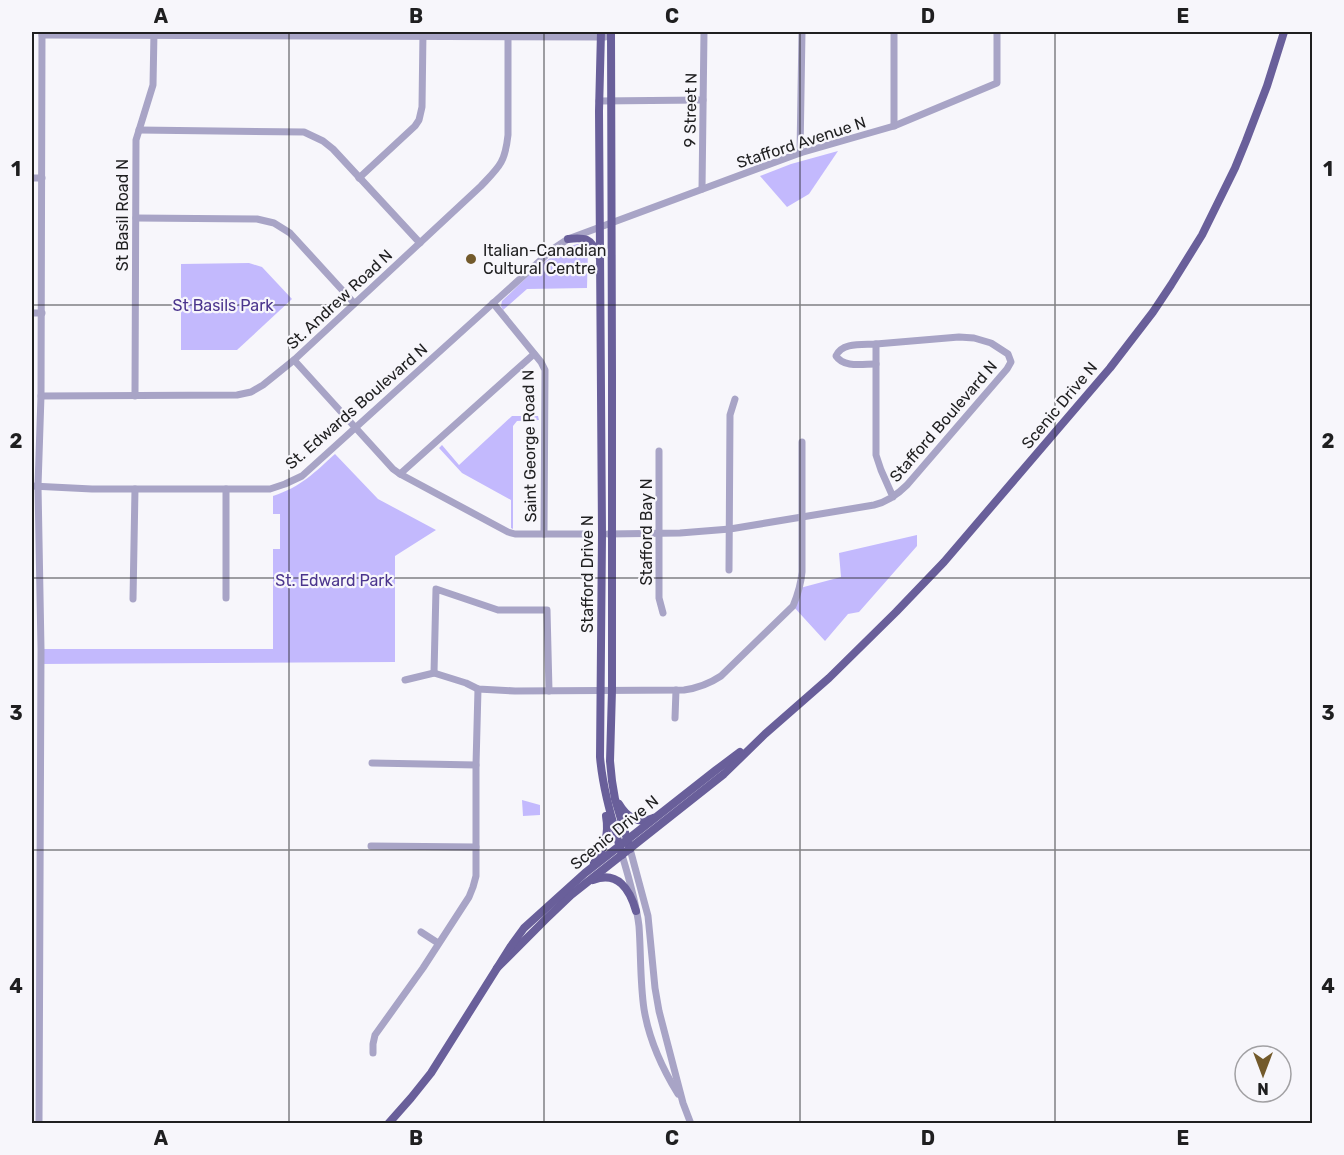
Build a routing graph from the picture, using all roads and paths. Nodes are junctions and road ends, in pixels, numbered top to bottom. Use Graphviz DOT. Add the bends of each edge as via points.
graph roads {
  1 [pos="704,32"];
  2 [pos="802,32"];
  3 [pos="894,32"];
  4 [pos="997,32"];
  5 [pos="1284,32"];
  6 [pos="42,33"];
  7 [pos="154,34"];
  8 [pos="249,34"];
  9 [pos="423,34"];
  10 [pos="606,34"];
  11 [pos="508,37"];
  12 [pos="703,100"];
  13 [pos="599,101"];
  14 [pos="610,101"];
  15 [pos="894,126"];
  16 [pos="139,130"];
  17 [pos="800,153"];
  18 [pos="32,178"];
  19 [pos="42,178"];
  20 [pos="359,178"];
  21 [pos="702,189"];
  22 [pos="136,218"];
  23 [pos="611,223"];
  24 [pos="600,226"];
  25 [pos="568,239"];
  26 [pos="420,243"];
  27 [pos="600,259"];
  28 [pos="354,303"];
  29 [pos="493,303"];
  30 [pos="32,313"];
  31 [pos="42,313"];
  32 [pos="876,344"];
  33 [pos="534,354"];
  34 [pos="294,360"];
  35 [pos="876,364"];
  36 [pos="41,396"];
  37 [pos="135,396"];
  38 [pos="735,399"];
  39 [pos="355,427"];
  40 [pos="802,442"];
  41 [pos="659,451"];
  42 [pos="400,474"];
  43 [pos="35,486"];
  44 [pos="135,489"];
  45 [pos="226,489"];
  46 [pos="893,497"];
  47 [pos="802,517"];
  48 [pos="730,529"];
  49 [pos="544,534"];
  50 [pos="587,534"];
  51 [pos="602,534"];
  52 [pos="612,534"];
  53 [pos="659,534"];
  54 [pos="729,570"];
  55 [pos="226,598"];
  56 [pos="133,599"];
  57 [pos="663,613"];
  58 [pos="434,673"];
  59 [pos="405,680"];
  60 [pos="478,689"];
  61 [pos="612,690"];
  62 [pos="676,690"];
  63 [pos="549,691"];
  64 [pos="601,691"];
  65 [pos="675,718"];
  66 [pos="765,734"];
  67 [pos="372,763"];
  68 [pos="476,765"];
  69 [pos="610,798"];
  70 [pos="661,814"];
  71 [pos="371,846"];
  72 [pos="476,847"];
  73 [pos="625,847"];
  74 [pos="586,878"];
  75 [pos="32,890"];
  76 [pos="40,890"];
  77 [pos="636,911"];
  78 [pos="421,932"];
  79 [pos="438,943"];
  80 [pos="374,1053"];
  81 [pos="683,1103"];
  82 [pos="39,1124"];
  83 [pos="388,1124"];
  84 [pos="691,1124"];
  1 -- 12 [label="street, 9 Street N"];
  2 -- 17 [label="street"];
  3 -- 15 [label="street"];
  4 -- 15 [label="street, Stafford Avenue N" via="997,83"];
  5 -- 66 [label="main road, Scenic Drive N" via="1257,115 1222,196 1153,312 944,561 829,678"];
  6 -- 7 [label="street"];
  6 -- 19 [label="street"];
  7 -- 8 [label="street"];
  7 -- 16 [label="street, St Basil Road N" via="153,86"];
  8 -- 9 [label="street"];
  9 -- 11 [label="street"];
  9 -- 20 [label="street" via="419,120"];
  10 -- 11 [label="street"];
  10 -- 13 [label="main road, Stafford Drive N"];
  10 -- 14 [label="main road, Stafford Drive N"];
  11 -- 26 [label="street, St. Andrew Road N" via="508,135 504,159"];
  12 -- 14 [label="street"];
  12 -- 21 [label="street, 9 Street N"];
  13 -- 14 [label="street"];
  13 -- 24 [label="main road, Stafford Drive N"];
  14 -- 23 [label="main road, Stafford Drive N"];
  15 -- 17 [label="street, Stafford Avenue N"];
  16 -- 20 [label="street" via="304,132 323,141"];
  16 -- 22 [label="street, St Basil Road N" via="135,152"];
  17 -- 21 [label="street, Stafford Avenue N"];
  18 -- 19 [label="street"];
  19 -- 31 [label="street"];
  20 -- 26 [label="street"];
  21 -- 23 [label="street, Stafford Avenue N"];
  22 -- 28 [label="street" via="257,219 274,223 290,233"];
  22 -- 37 [label="street, St Basil Road N"];
  23 -- 24 [label="street, St. Edwards Boulevard N"];
  23 -- 52 [label="main road, Stafford Drive N"];
  24 -- 25 [label="street, St. Edwards Boulevard N"];
  24 -- 27 [label="main road, Stafford Drive N"];
  25 -- 27 [label="main road" via="585,238"];
  25 -- 29 [label="street, St. Edwards Boulevard N"];
  26 -- 28 [label="street, St. Andrew Road N"];
  27 -- 51 [label="main road, Stafford Drive N"];
  28 -- 34 [label="street, St. Andrew Road N"];
  29 -- 33 [label="street, Saint George Road N"];
  29 -- 39 [label="street, St. Edwards Boulevard N"];
  30 -- 31 [label="street"];
  31 -- 36 [label="street"];
  32 -- 35 [label="street, Stafford Boulevard N"];
  32 -- 35 [label="street, Stafford Boulevard N" via="846,346 836,356 845,364"];
  32 -- 46 [label="street, Stafford Boulevard N" via="974,338 1005,351 1011,362"];
  33 -- 42 [label="street"];
  33 -- 49 [label="street, Saint George Road N" via="545,370"];
  34 -- 37 [label="street, St. Andrew Road N" via="251,392"];
  34 -- 39 [label="street"];
  35 -- 46 [label="street, Stafford Boulevard N" via="876,455"];
  36 -- 37 [label="street, St. Andrew Road N"];
  36 -- 43 [label="street"];
  38 -- 48 [label="street" via="729,415"];
  39 -- 42 [label="street"];
  39 -- 45 [label="street, St. Edwards Boulevard N" via="302,476 270,489"];
  40 -- 47 [label="street"];
  41 -- 53 [label="street, Stafford Bay N"];
  42 -- 49 [label="street" via="508,532"];
  43 -- 44 [label="street, St. Edwards Boulevard N"];
  43 -- 76 [label="street" via="41,649"];
  44 -- 45 [label="street, St. Edwards Boulevard N"];
  44 -- 56 [label="street"];
  45 -- 55 [label="street"];
  46 -- 47 [label="street, Stafford Boulevard N" via="874,505"];
  47 -- 48 [label="street, Stafford Boulevard N"];
  47 -- 62 [label="street" via="801,580 793,606 721,676 702,686"];
  48 -- 53 [label="street, Stafford Boulevard N"];
  48 -- 54 [label="street"];
  49 -- 50 [label="street"];
  51 -- 52 [label="street, Stafford Boulevard N"];
  51 -- 64 [label="main road, Stafford Drive N"];
  52 -- 53 [label="street, Stafford Boulevard N"];
  52 -- 61 [label="main road, Stafford Drive N"];
  53 -- 57 [label="street, Stafford Bay N" via="659,598"];
  58 -- 59 [label="street"];
  58 -- 60 [label="street"];
  58 -- 63 [label="street" via="436,589 498,610 547,610"];
  60 -- 63 [label="street"];
  60 -- 68 [label="street"];
  61 -- 62 [label="street"];
  61 -- 64 [label="street"];
  61 -- 69 [label="main road, Stafford Drive N"];
  62 -- 65 [label="street"];
  63 -- 64 [label="street"];
  64 -- 69 [label="main road, Stafford Drive N" via="602,781"];
  66 -- 70 [label="main road, Scenic Drive N"];
  66 -- 73 [label="main road, Scenic Drive N" via="724,774"];
  67 -- 68 [label="street"];
  68 -- 72 [label="street"];
  69 -- 70 [label="main road" via="634,819 649,820"];
  69 -- 73 [label="main road, Stafford Drive N"];
  69 -- 74 [label="main road" via="605,808 605,842"];
  70 -- 73 [label="main road, Scenic Drive N"];
  71 -- 72 [label="street"];
  72 -- 79 [label="street" via="473,887"];
  73 -- 74 [label="main road, Scenic Drive N"];
  73 -- 77 [label="street, Stafford Drive N"];
  73 -- 81 [label="street, Stafford Drive N" via="648,916 659,1011"];
  74 -- 77 [label="main road" via="604,877 620,882 633,899"];
  74 -- 83 [label="main road, Scenic Drive N" via="524,928 431,1073"];
  75 -- 76 [label="street"];
  76 -- 82 [label="street"];
  77 -- 81 [label="street, Stafford Drive N" via="647,1023 664,1071"];
  78 -- 79 [label="street"];
  79 -- 80 [label="street" via="375,1035"];
  81 -- 84 [label="street, Stafford Drive N"];
}
